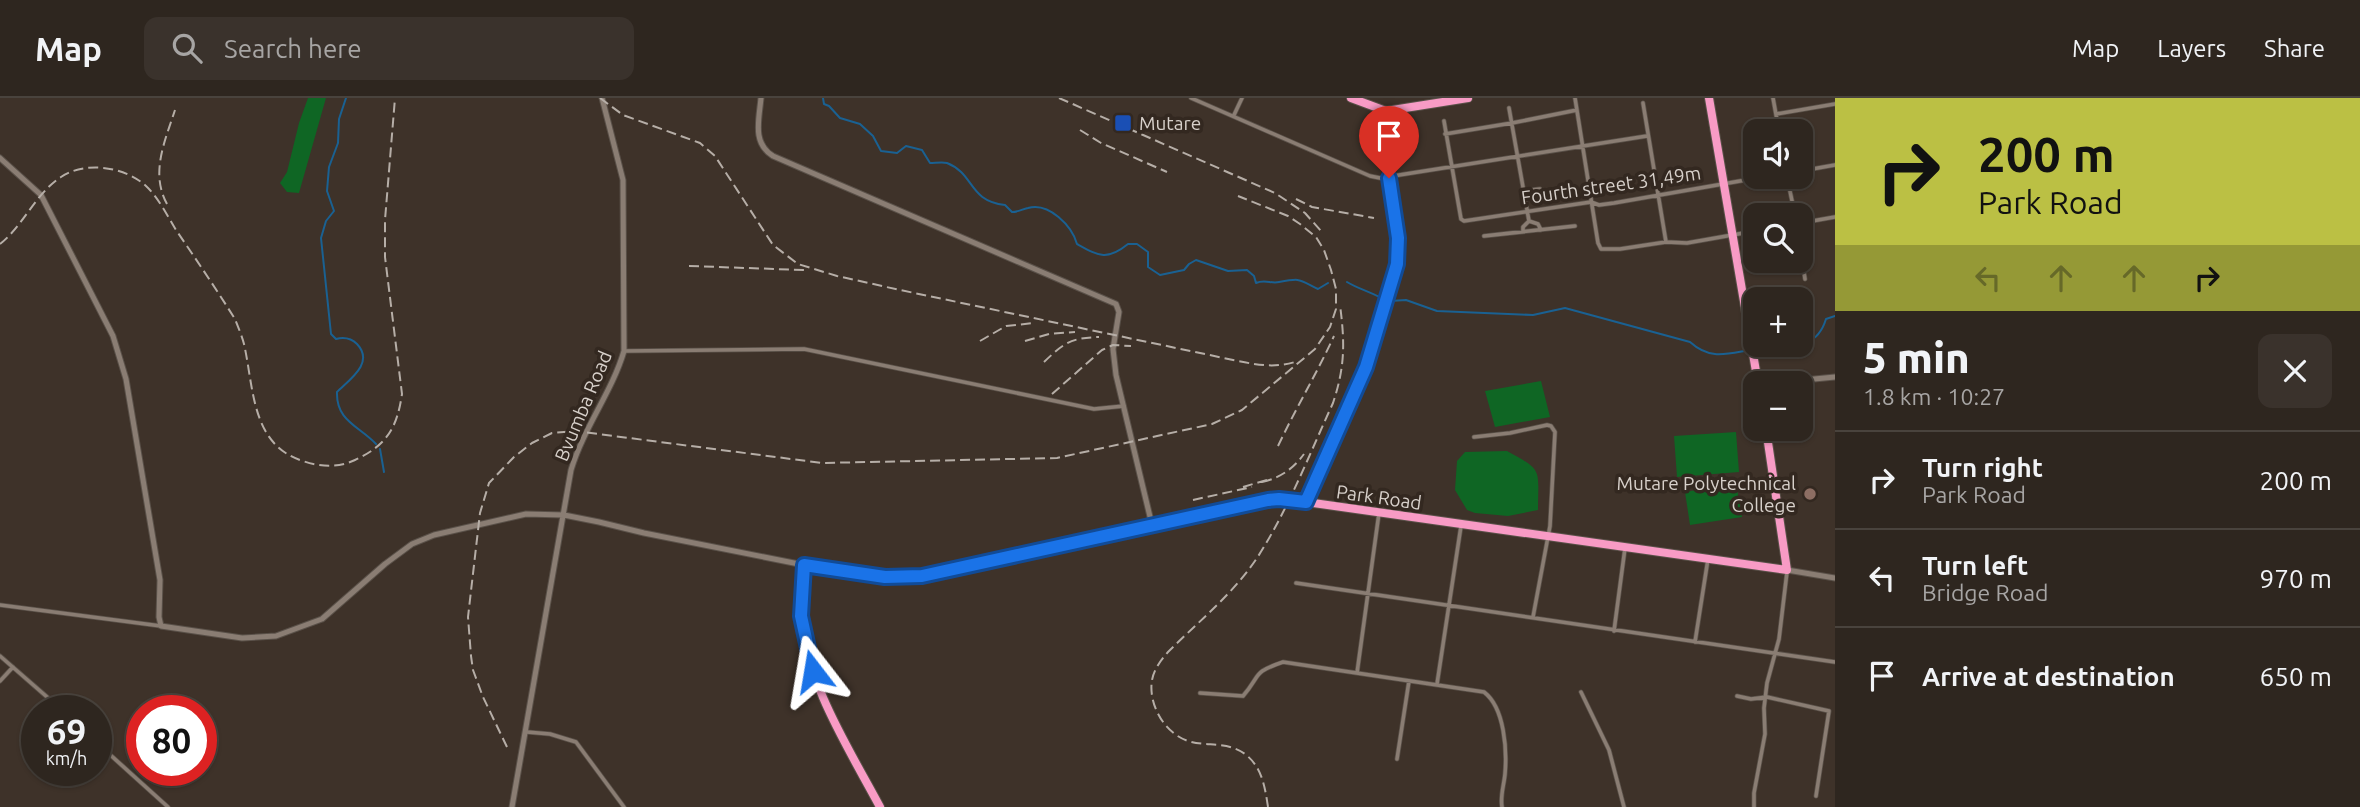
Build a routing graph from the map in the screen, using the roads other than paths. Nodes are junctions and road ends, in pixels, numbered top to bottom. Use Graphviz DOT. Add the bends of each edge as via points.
graph roads {
  1 [pos="603,98"];
  2 [pos="761,98"];
  3 [pos="1191,98"];
  4 [pos="1242,98"];
  5 [pos="1351,98"];
  6 [pos="1360,98"];
  7 [pos="1439,98"];
  8 [pos="1468,98"];
  9 [pos="1575,98"];
  10 [pos="1709,98"];
  11 [pos="1773,98"];
  12 [pos="1643,103"];
  13 [pos="1835,104"];
  14 [pos="1509,108"];
  15 [pos="1380,110"];
  16 [pos="1577,110"];
  17 [pos="1776,114"];
  18 [pos="1234,116"];
  19 [pos="1777,119"];
  20 [pos="1444,121"];
  21 [pos="1512,123"];
  22 [pos="1445,134"];
  23 [pos="1647,136"];
  24 [pos="1582,147"];
  25 [pos="0,158"];
  26 [pos="1516,158"];
  27 [pos="1835,165"];
  28 [pos="1451,167"];
  29 [pos="1813,169"];
  30 [pos="1389,178"];
  31 [pos="1743,180"];
  32 [pos="1723,183"];
  33 [pos="1541,189"];
  34 [pos="1523,191"];
  35 [pos="1657,196"];
  36 [pos="1591,201"];
  37 [pos="1528,211"];
  38 [pos="1835,217"];
  39 [pos="1529,221"];
  40 [pos="1813,221"];
  41 [pos="1576,226"];
  42 [pos="1541,230"];
  43 [pos="1523,231"];
  44 [pos="1743,234"];
  45 [pos="1484,236"];
  46 [pos="1732,236"];
  47 [pos="1666,242"];
  48 [pos="1804,273"];
  49 [pos="1805,279"];
  50 [pos="624,351"];
  51 [pos="1756,371"];
  52 [pos="1835,377"];
  53 [pos="1813,379"];
  54 [pos="1124,405"];
  55 [pos="1474,437"];
  56 [pos="1768,441"];
  57 [pos="1306,502"];
  58 [pos="1379,513"];
  59 [pos="564,516"];
  60 [pos="1462,524"];
  61 [pos="1152,525"];
  62 [pos="1547,537"];
  63 [pos="1625,548"];
  64 [pos="1708,559"];
  65 [pos="804,565"];
  66 [pos="1787,570"];
  67 [pos="1835,578"];
  68 [pos="1296,583"];
  69 [pos="1369,593"];
  70 [pos="0,605"];
  71 [pos="1450,605"];
  72 [pos="1533,617"];
  73 [pos="161,626"];
  74 [pos="1614,631"];
  75 [pos="1695,642"];
  76 [pos="1775,653"];
  77 [pos="0,656"];
  78 [pos="1835,662"];
  79 [pos="13,667"];
  80 [pos="1357,673"];
  81 [pos="0,681"];
  82 [pos="1409,681"];
  83 [pos="1437,684"];
  84 [pos="1581,692"];
  85 [pos="1200,693"];
  86 [pos="45,695"];
  87 [pos="1737,696"];
  88 [pos="1767,697"];
  89 [pos="527,732"];
  90 [pos="112,756"];
  91 [pos="1397,759"];
  92 [pos="1816,796"];
  93 [pos="168,807"];
  94 [pos="512,807"];
  95 [pos="624,807"];
  96 [pos="880,807"];
  97 [pos="1502,807"];
  98 [pos="1623,807"];
  99 [pos="1754,807"];
  1 -- 50 [label="street, Bvumba Road" via="623,180"];
  2 -- 54 [label="street" via="758,137 773,156 1116,304 1119,312 1113,349"];
  3 -- 18 [label="street"];
  4 -- 18 [label="street"];
  5 -- 15 [label="highway"];
  6 -- 7 [label="highway" via="1388,106"];
  8 -- 15 [label="highway"];
  9 -- 16 [label="street"];
  10 -- 32 [label="highway"];
  11 -- 17 [label="street"];
  12 -- 23 [label="street"];
  13 -- 17 [label="street"];
  14 -- 21 [label="street"];
  15 -- 30 [label="street"];
  16 -- 21 [label="street"];
  16 -- 24 [label="street"];
  17 -- 19 [label="street"];
  18 -- 30 [label="street" via="1370,176"];
  20 -- 22 [label="street"];
  21 -- 22 [label="street"];
  21 -- 26 [label="street"];
  22 -- 28 [label="street"];
  23 -- 24 [label="street"];
  23 -- 35 [label="street"];
  24 -- 26 [label="street"];
  24 -- 36 [label="street"];
  25 -- 73 [label="street" via="41,195 113,336 126,379 160,580"];
  26 -- 28 [label="street"];
  26 -- 34 [label="street"];
  27 -- 29 [label="street"];
  28 -- 30 [label="street"];
  28 -- 37 [label="street, Fourth street 31,49m" via="1464,221"];
  30 -- 57 [label="street" via="1397,264 1366,367"];
  31 -- 32 [label="street, Fourth street 31,49m"];
  32 -- 35 [label="street, Fourth street 31,49m"];
  32 -- 46 [label="highway"];
  33 -- 34 [label="street"];
  34 -- 37 [label="street"];
  35 -- 36 [label="street, Fourth street 31,49m" via="1602,205"];
  35 -- 47 [label="street"];
  36 -- 37 [label="street, Fourth street 31,49m"];
  36 -- 47 [label="street" via="1601,249"];
  37 -- 39 [label="street"];
  38 -- 40 [label="street"];
  39 -- 42 [label="street"];
  39 -- 43 [label="street"];
  41 -- 42 [label="street"];
  42 -- 43 [label="street"];
  43 -- 45 [label="street"];
  44 -- 46 [label="street"];
  46 -- 47 [label="street"];
  46 -- 51 [label="highway"];
  48 -- 49 [label="street"];
  50 -- 54 [label="street" via="804,349 1094,409"];
  50 -- 59 [label="street, Bvumba Road" via="584,433"];
  52 -- 53 [label="street"];
  54 -- 61 [label="street"];
  55 -- 62 [label="street" via="1549,425 1554,429"];
  56 -- 66 [label="highway"];
  57 -- 58 [label="highway, Park Road"];
  57 -- 61 [label="highway, Park Road" via="1268,500"];
  58 -- 60 [label="highway, Park Road"];
  58 -- 69 [label="street"];
  59 -- 65 [label="street"];
  59 -- 73 [label="street" via="526,514 419,541 385,564 322,620 276,636 242,638"];
  59 -- 89 [label="street, Bvumba Road"];
  60 -- 62 [label="highway, Park Road"];
  60 -- 71 [label="street"];
  61 -- 65 [label="highway, Park Road" via="904,578"];
  62 -- 63 [label="highway, Park Road"];
  62 -- 72 [label="street"];
  63 -- 64 [label="highway, Park Road"];
  63 -- 74 [label="street"];
  64 -- 66 [label="highway, Park Road"];
  64 -- 75 [label="street"];
  65 -- 96 [label="highway" via="801,616 813,671"];
  66 -- 67 [label="street"];
  66 -- 76 [label="street"];
  68 -- 69 [label="street"];
  69 -- 71 [label="street"];
  69 -- 80 [label="street"];
  70 -- 73 [label="street"];
  71 -- 72 [label="street"];
  71 -- 83 [label="street"];
  72 -- 74 [label="street"];
  74 -- 75 [label="street"];
  75 -- 76 [label="street"];
  76 -- 78 [label="street"];
  76 -- 88 [label="street"];
  77 -- 79 [label="street"];
  79 -- 81 [label="street"];
  79 -- 86 [label="street"];
  80 -- 82 [label="street"];
  80 -- 85 [label="street" via="1283,662 1256,675 1244,696"];
  82 -- 83 [label="street"];
  82 -- 91 [label="street"];
  83 -- 97 [label="street" via="1485,692 1490,697 1506,745"];
  84 -- 98 [label="street" via="1609,750"];
  87 -- 88 [label="street"];
  88 -- 92 [label="street" via="1829,711"];
  88 -- 99 [label="street"];
  89 -- 94 [label="street, Bvumba Road"];
  89 -- 95 [label="street" via="576,742"];
  90 -- 93 [label="street"];
}
